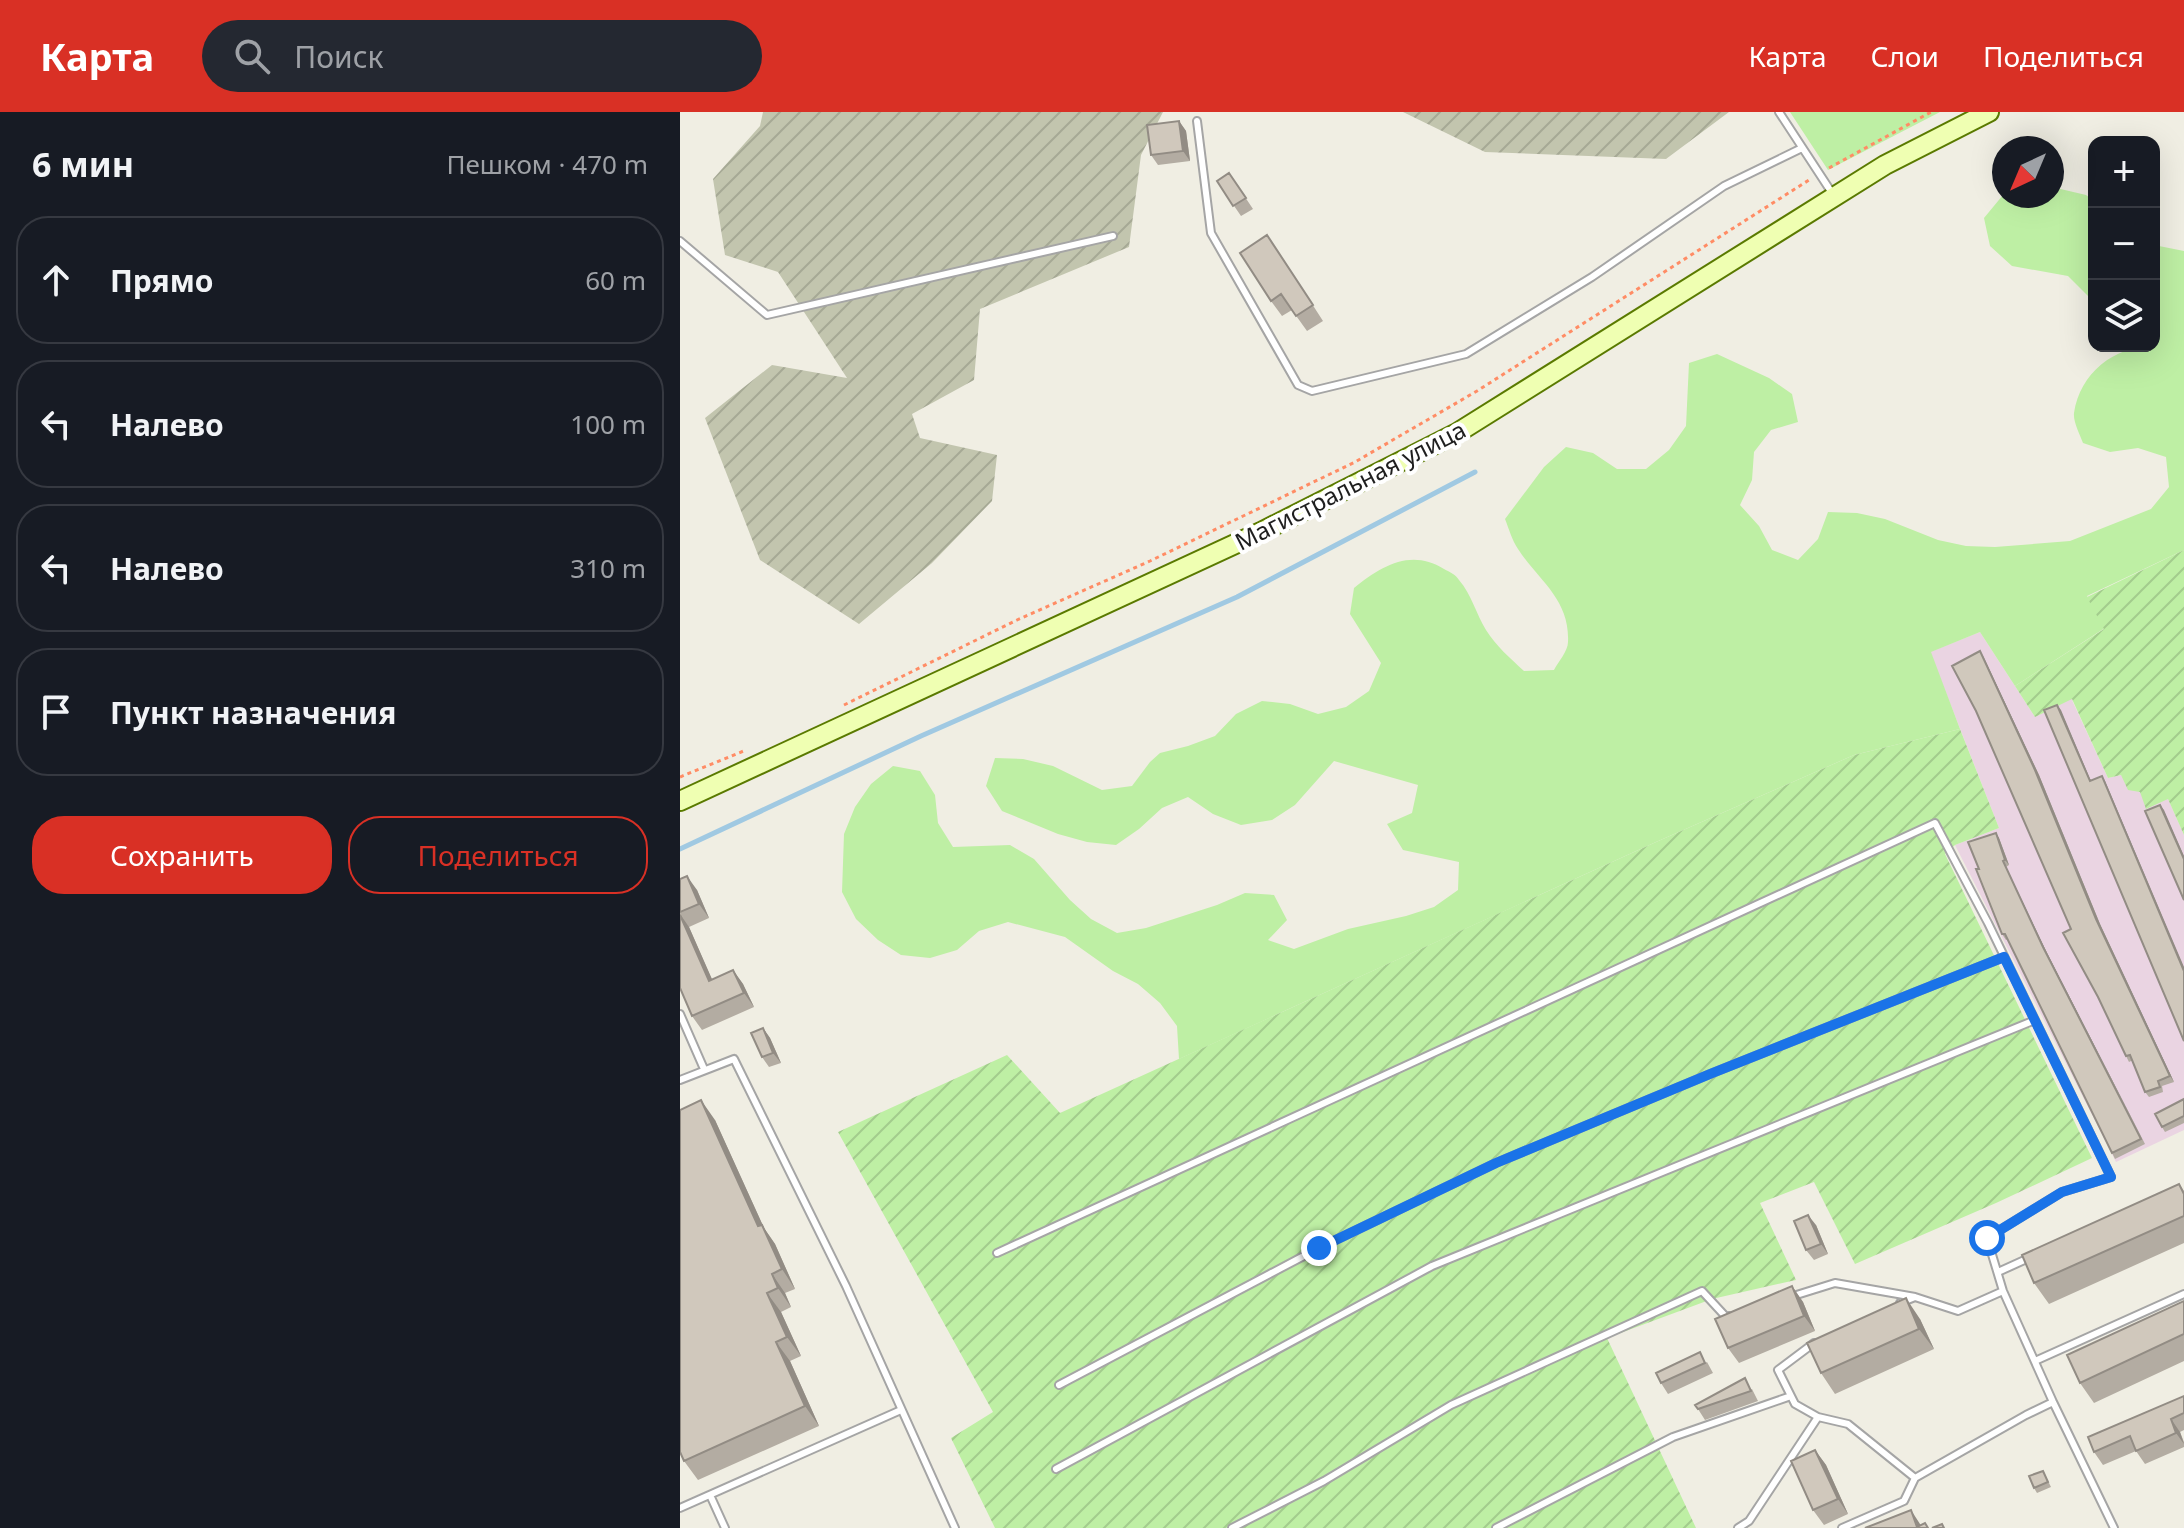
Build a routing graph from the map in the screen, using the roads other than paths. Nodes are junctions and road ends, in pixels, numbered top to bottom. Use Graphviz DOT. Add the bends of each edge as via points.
graph roads {
  1 [pos="1779,112"];
  2 [pos="1989,112"];
  3 [pos="1197,121"];
  4 [pos="1802,148"];
  5 [pos="1833,196"];
  6 [pos="1113,236"];
  7 [pos="680,241"];
  8 [pos="680,801"];
  9 [pos="2004,957"];
  10 [pos="680,1014"];
  11 [pos="2035,1020"];
  12 [pos="704,1069"];
  13 [pos="680,1080"];
  14 [pos="2041,1252"];
  15 [pos="997,1253"];
  16 [pos="1998,1272"];
  17 [pos="2003,1291"];
  18 [pos="2184,1294"];
  19 [pos="1787,1297"];
  20 [pos="1915,1297"];
  21 [pos="1888,1309"];
  22 [pos="1738,1313"];
  23 [pos="1822,1339"];
  24 [pos="2035,1361"];
  25 [pos="1059,1385"];
  26 [pos="1791,1396"];
  27 [pos="2053,1402"];
  28 [pos="901,1410"];
  29 [pos="1818,1417"];
  30 [pos="1056,1469"];
  31 [pos="1915,1478"];
  32 [pos="710,1495"];
  33 [pos="680,1508"];
  34 [pos="725,1528"];
  35 [pos="955,1528"];
  36 [pos="1232,1528"];
  37 [pos="1496,1528"];
  38 [pos="1738,1528"];
  39 [pos="1842,1528"];
  40 [pos="2114,1528"];
  1 -- 4 [label="lane"];
  2 -- 5 [label="main road, Магистральная улица"];
  3 -- 4 [label="lane" via="1211,233 1298,385 1312,391 1466,354 1592,277 1724,186"];
  4 -- 5 [label="lane"];
  5 -- 8 [label="main road, Магистральная улица" via="1416,455"];
  6 -- 7 [label="lane" via="767,315"];
  9 -- 11 [label="lane"];
  9 -- 15 [label="lane" via="1935,823"];
  9 -- 25 [label="lane" via="1496,1163 1319,1248"];
  10 -- 12 [label="lane"];
  11 -- 16 [label="lane" via="2111,1177 2062,1192 1987,1238"];
  11 -- 30 [label="lane" via="1432,1266"];
  12 -- 13 [label="lane"];
  12 -- 28 [label="lane" via="734,1059"];
  14 -- 16 [label="lane"];
  16 -- 17 [label="lane"];
  17 -- 20 [label="lane" via="1958,1311"];
  17 -- 24 [label="lane"];
  18 -- 24 [label="lane"];
  19 -- 20 [label="lane" via="1835,1283"];
  20 -- 21 [label="lane"];
  22 -- 36 [label="lane" via="1726,1317 1702,1291 1451,1405 1324,1481"];
  23 -- 26 [label="lane" via="1778,1370"];
  24 -- 27 [label="lane"];
  26 -- 29 [label="lane"];
  26 -- 37 [label="lane" via="1673,1437"];
  27 -- 31 [label="lane"];
  27 -- 40 [label="lane"];
  28 -- 32 [label="lane"];
  28 -- 35 [label="lane"];
  29 -- 31 [label="lane" via="1848,1424"];
  29 -- 38 [label="lane" via="1749,1521"];
  31 -- 39 [label="lane" via="1904,1501"];
  32 -- 33 [label="lane"];
  32 -- 34 [label="lane"];
}
